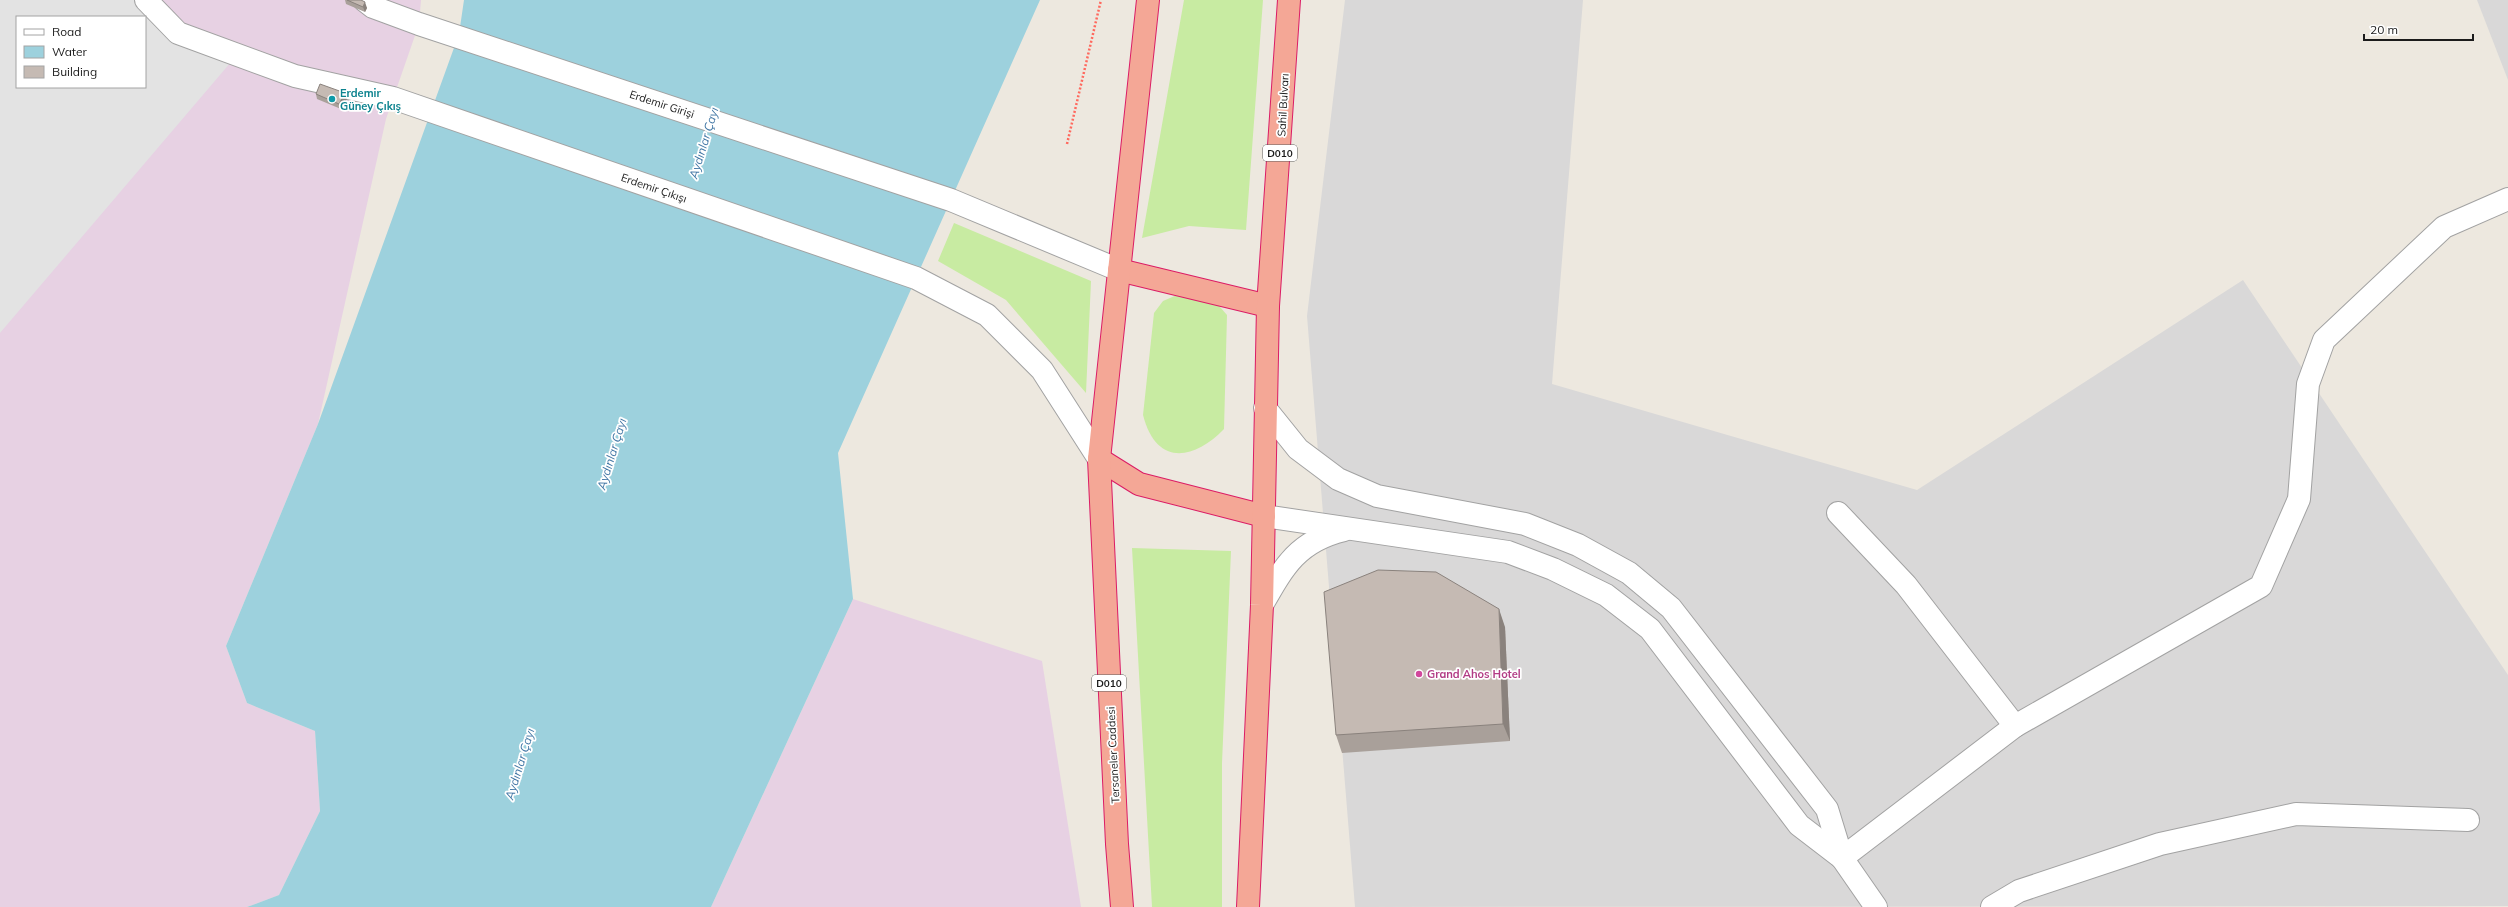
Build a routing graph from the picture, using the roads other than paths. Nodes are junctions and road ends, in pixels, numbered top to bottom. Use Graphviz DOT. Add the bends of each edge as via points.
graph roads {
  1 [pos="146,0"];
  2 [pos="364,0"];
  3 [pos="1148,0"];
  4 [pos="1289,0"];
  5 [pos="2508,199"];
  6 [pos="1119,270"];
  7 [pos="1268,306"];
  8 [pos="1265,408"];
  9 [pos="1099,459"];
  10 [pos="1838,513"];
  11 [pos="1264,516"];
  12 [pos="1350,529"];
  13 [pos="1262,605"];
  14 [pos="2015,726"];
  15 [pos="2468,820"];
  16 [pos="1842,858"];
  17 [pos="1122,907"];
  18 [pos="1248,907"];
  19 [pos="1876,907"];
  20 [pos="1992,907"];
  1 -- 9 [label="street, Erdemir Çıkışı" via="178,33 295,76 393,98 916,278 988,316 1042,370"];
  2 -- 6 [label="street, Erdemir Girişi" via="373,7 419,24 951,200"];
  3 -- 6 [label="highway, D010"];
  4 -- 7 [label="highway, Sahil Bulvarı / D010"];
  5 -- 14 [label="street" via="2444,227 2324,340 2308,384 2298,499 2261,586"];
  6 -- 7 [label="highway"];
  6 -- 9 [label="highway, D010"];
  7 -- 8 [label="highway, D010"];
  8 -- 11 [label="highway, D010"];
  8 -- 16 [label="street" via="1298,449 1338,479 1377,496 1525,524 1578,545 1629,573 1672,608 1827,809"];
  9 -- 11 [label="highway" via="1139,484"];
  9 -- 17 [label="highway, Tersaneler Caddesi / D010"];
  10 -- 14 [label="street" via="1906,585"];
  11 -- 12 [label="street"];
  11 -- 13 [label="highway, D010"];
  12 -- 13 [label="street" via="1323,535 1299,552 1280,572"];
  12 -- 16 [label="street" via="1399,534 1508,552 1553,569 1606,595 1650,629 1798,825"];
  13 -- 18 [label="highway, D010"];
  14 -- 16 [label="street"];
  15 -- 20 [label="street" via="2296,814 2160,844 2019,890"];
  16 -- 19 [label="street"];
}
